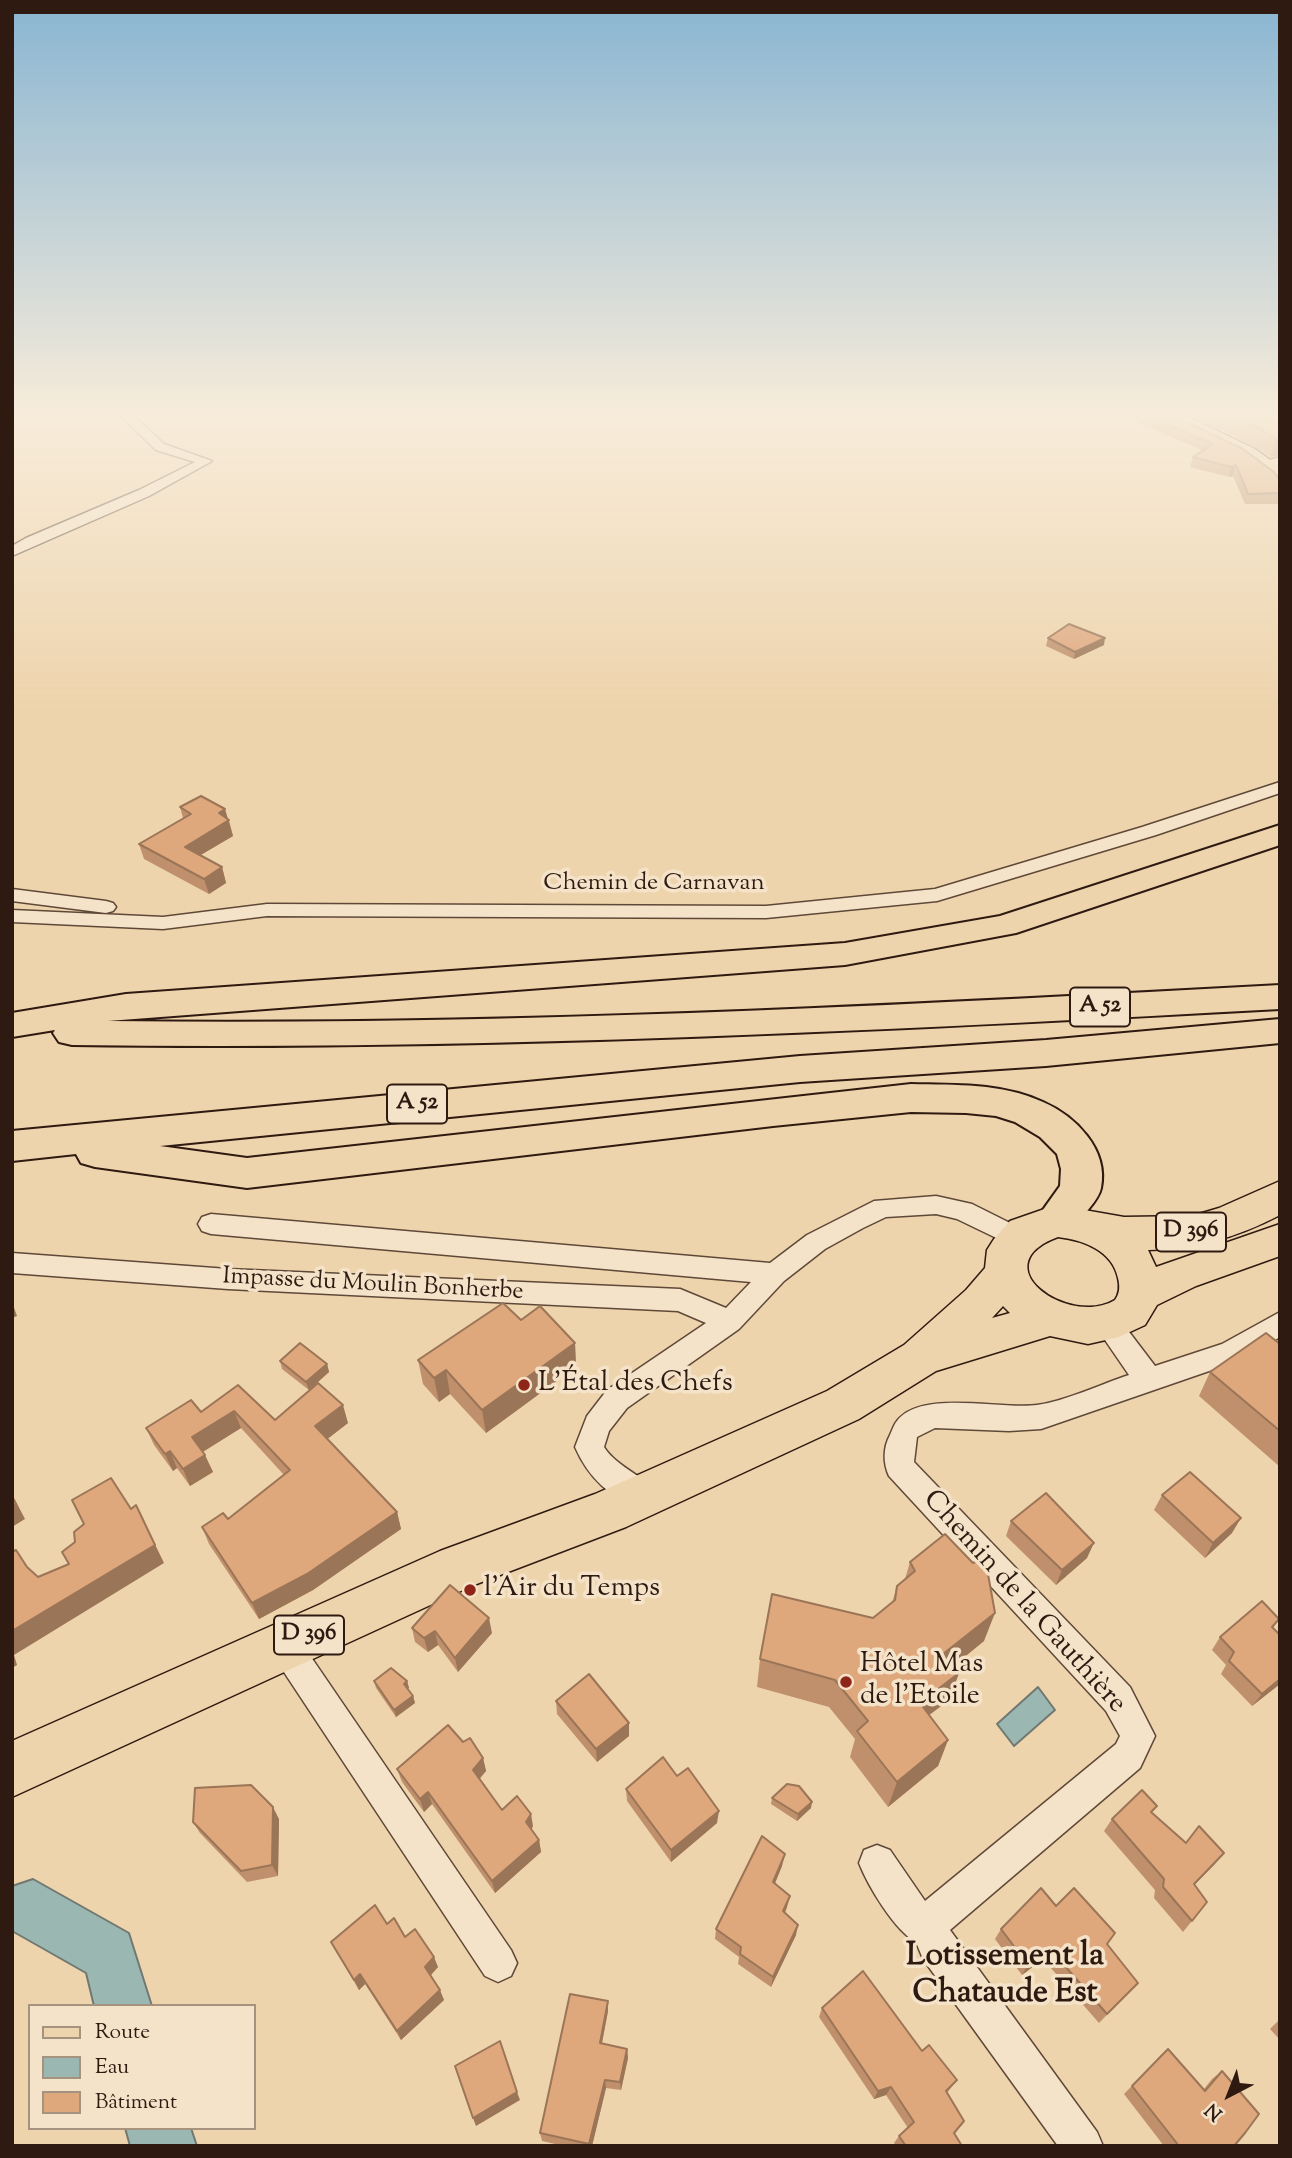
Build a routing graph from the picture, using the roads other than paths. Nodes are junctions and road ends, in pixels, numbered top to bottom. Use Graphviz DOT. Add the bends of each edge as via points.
graph roads {
  1 [pos="97,513"];
  2 [pos="12,552"];
  3 [pos="1280,787"];
  4 [pos="1280,834"];
  5 [pos="12,895"];
  6 [pos="267,910"];
  7 [pos="12,916"];
  8 [pos="1280,997"];
  9 [pos="12,1025"];
  10 [pos="12,1031"];
  11 [pos="1280,1031"];
  12 [pos="1280,1046"];
  13 [pos="1046,1053"];
  14 [pos="23,1145"];
  15 [pos="1280,1196"];
  16 [pos="1056,1222"];
  17 [pos="211,1224"];
  18 [pos="1096,1230"];
  19 [pos="1280,1240"];
  20 [pos="1011,1255"];
  21 [pos="12,1263"];
  22 [pos="775,1274"];
  23 [pos="1141,1294"];
  24 [pos="1049,1319"];
  25 [pos="730,1321"];
  26 [pos="1280,1323"];
  27 [pos="1107,1324"];
  28 [pos="920,1358"];
  29 [pos="1149,1380"];
  30 [pos="626,1503"];
  31 [pos="285,1646"];
  32 [pos="12,1769"];
  33 [pos="877,1863"];
  34 [pos="931,1930"];
  35 [pos="498,1963"];
  36 [pos="1083,2146"];
  1 -- 2 [label="street"];
  3 -- 6 [label="street, Chemin de Carnavan" via="937,895 766,912"];
  4 -- 9 [label="highway" via="1004,926 845,954 126,1006"];
  5 -- 6 [label="street" via="124,909"];
  6 -- 7 [label="street, Chemin de Carnavan" via="163,923"];
  8 -- 10 [label="highway, A 52" via="592,1031 251,1037"];
  11 -- 13 [label="highway"];
  12 -- 13 [label="highway, A 52"];
  13 -- 14 [label="highway, A 52" via="800,1069"];
  14 -- 16 [label="highway" via="247,1173 773,1112 911,1098 966,1099 999,1102 1029,1112 1054,1127 1075,1148 1082,1169 1080,1190"];
  15 -- 18 [label="main road, D 396" via="1186,1234 1147,1236"];
  16 -- 18 [label="main road"];
  16 -- 20 [label="main road" via="1033,1226"];
  17 -- 22 [label="street"];
  18 -- 23 [label="main road" via="1130,1255 1139,1272"];
  19 -- 23 [label="main road, D 396" via="1181,1274"];
  20 -- 22 [label="street" via="964,1211 936,1205 883,1208 816,1242"];
  20 -- 24 [label="main road" via="1014,1291"];
  20 -- 28 [label="main road, D 396" via="981,1302"];
  21 -- 25 [label="street, Impasse du Moulin Bonherbe" via="229,1279 680,1300"];
  22 -- 25 [label="street"];
  23 -- 27 [label="main road" via="1127,1316"];
  24 -- 27 [label="main road" via="1081,1327"];
  24 -- 28 [label="main road, D 396"];
  25 -- 30 [label="street" via="617,1399 597,1425 589,1447 596,1464 614,1480"];
  26 -- 29 [label="street, Chemin de la Gauthière" via="1231,1352"];
  27 -- 29 [label="street"];
  28 -- 30 [label="main road, D 396" via="843,1405"];
  29 -- 34 [label="street, Chemin de la Gauthière" via="1041,1417 932,1414 911,1425 897,1446 899,1467 1118,1699 1138,1736 1128,1756 934,1918"];
  30 -- 31 [label="main road, D 396" via="458,1568"];
  31 -- 32 [label="main road, D 396"];
  31 -- 35 [label="street"];
  33 -- 34 [label="street" via="918,1923"];
  34 -- 36 [label="street" via="943,1956"];
}
